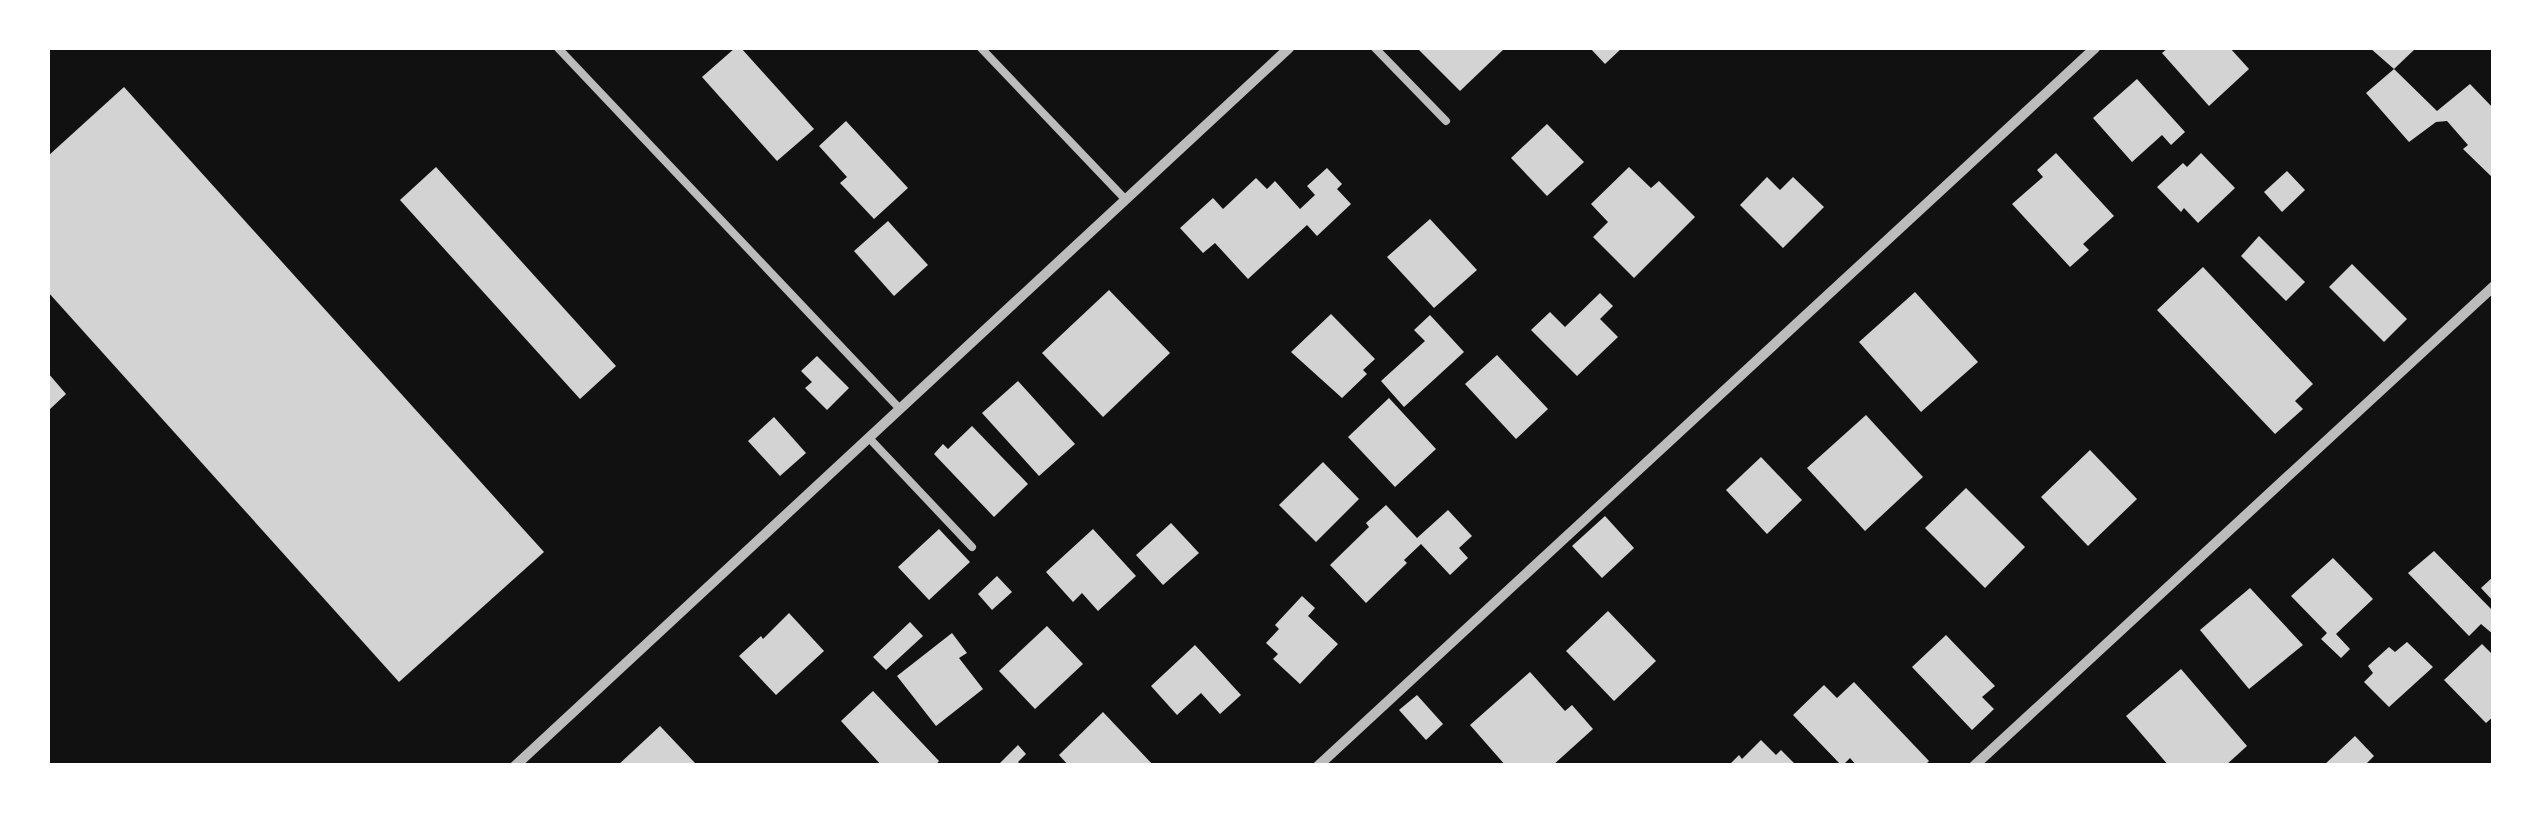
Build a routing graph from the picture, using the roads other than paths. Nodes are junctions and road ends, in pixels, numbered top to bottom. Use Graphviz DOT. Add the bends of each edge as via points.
graph roads {
  1 [pos="558,48"];
  2 [pos="981,48"];
  3 [pos="1289,48"];
  4 [pos="1375,48"];
  5 [pos="2094,48"];
  6 [pos="1446,121"];
  7 [pos="1126,199"];
  8 [pos="2494,286"];
  9 [pos="900,408"];
  10 [pos="869,438"];
  11 [pos="972,547"];
  12 [pos="515,766"];
  13 [pos="1318,766"];
  14 [pos="1974,766"];
  1 -- 9 [label="lane"];
  2 -- 7 [label="lane"];
  3 -- 7 [label="street"];
  4 -- 6 [label="lane"];
  5 -- 13 [label="street"];
  7 -- 9 [label="street"];
  8 -- 14 [label="street"];
  9 -- 10 [label="street"];
  10 -- 11 [label="lane"];
  10 -- 12 [label="street"];
}
